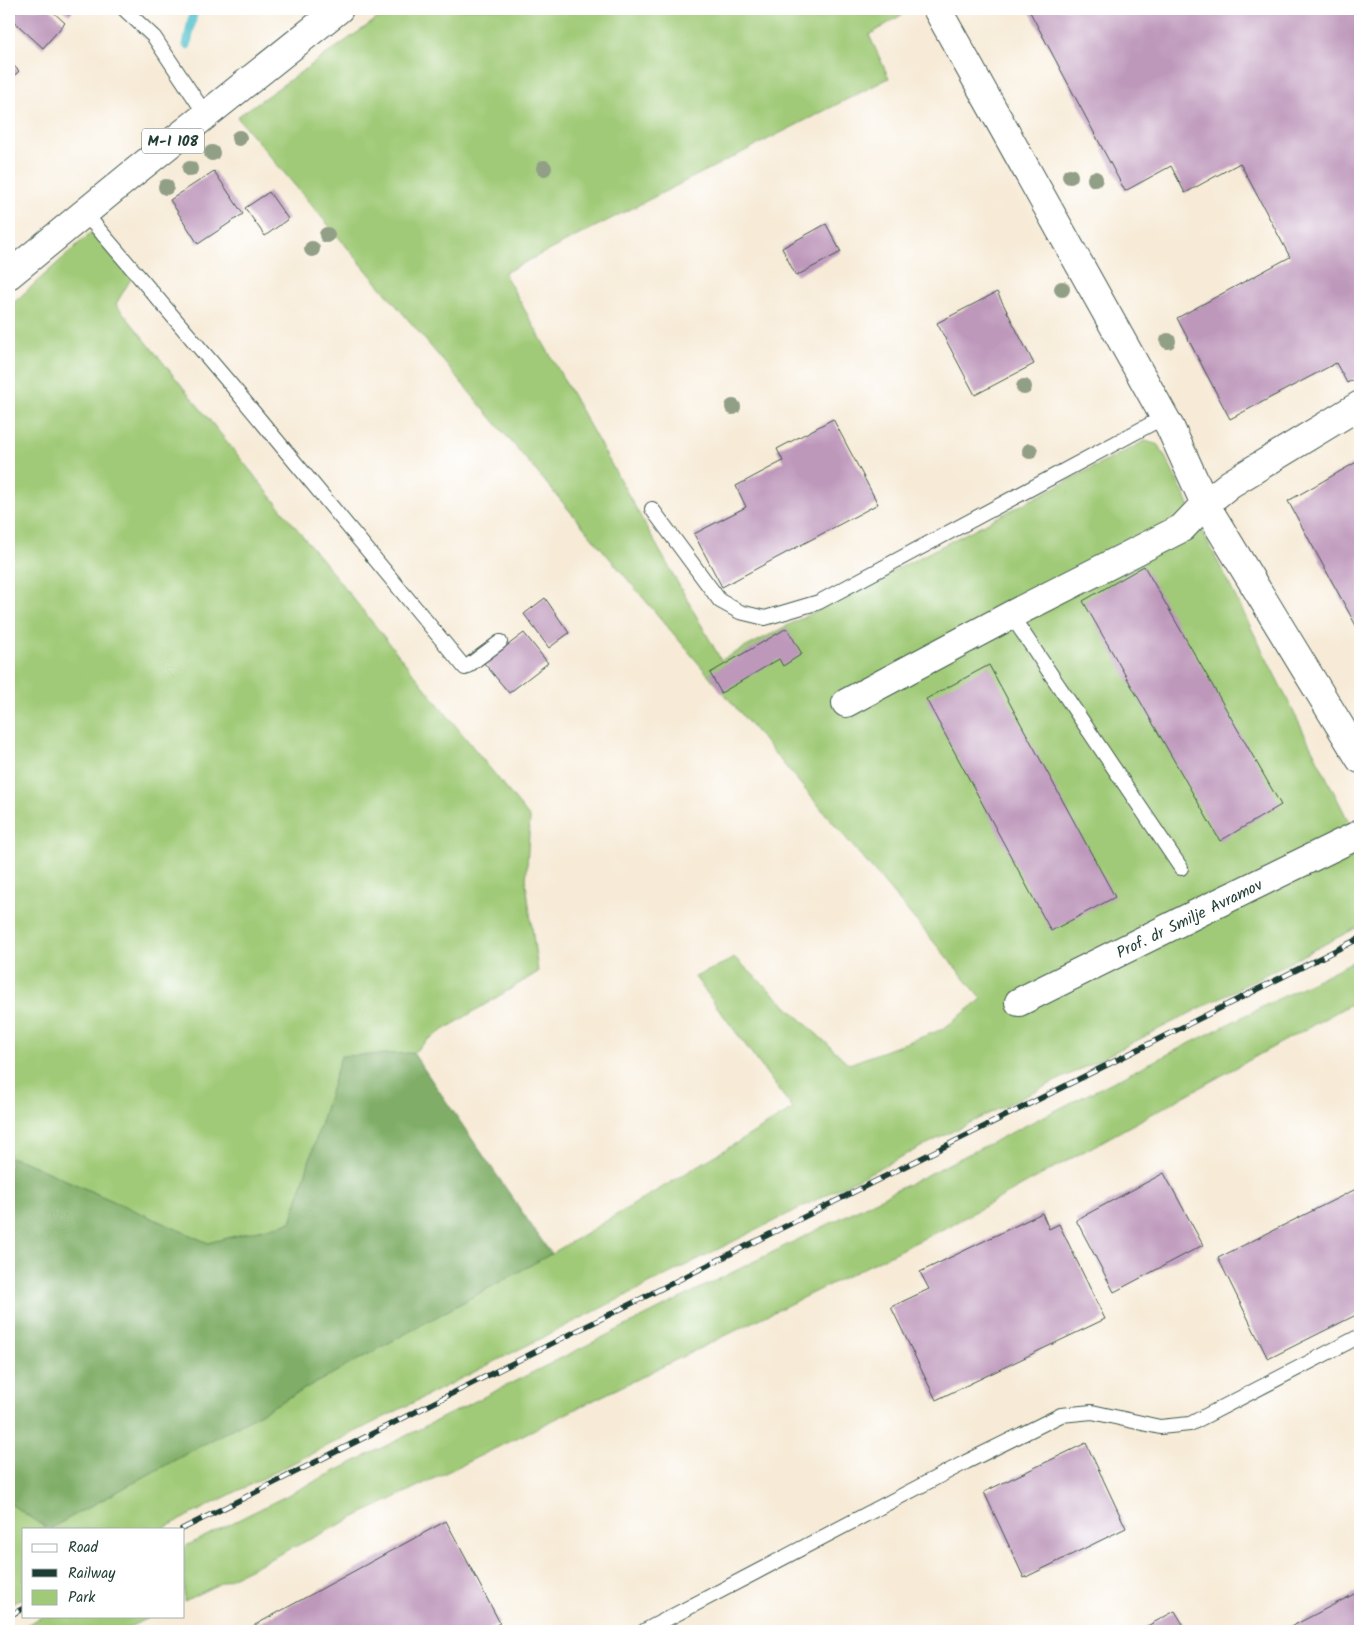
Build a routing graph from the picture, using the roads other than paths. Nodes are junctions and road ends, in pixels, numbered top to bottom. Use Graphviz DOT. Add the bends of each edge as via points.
graph roads {
  1 [pos="124,9"];
  2 [pos="339,9"];
  3 [pos="937,9"];
  4 [pos="206,115"];
  5 [pos="83,214"];
  6 [pos="9,275"];
  7 [pos="1360,405"];
  8 [pos="1164,417"];
  9 [pos="1205,504"];
  10 [pos="652,509"];
  11 [pos="1011,615"];
  12 [pos="500,642"];
  13 [pos="846,703"];
  14 [pos="1360,759"];
  15 [pos="1360,834"];
  16 [pos="1181,868"];
  17 [pos="1019,1002"];
  18 [pos="1360,1336"];
  19 [pos="644,1631"];
  1 -- 4 [label="lane" via="154,37"];
  2 -- 4 [label="street, M-I 108"];
  3 -- 8 [label="street"];
  4 -- 5 [label="street, M-I 108"];
  5 -- 6 [label="street, M-I 108"];
  5 -- 12 [label="lane" via="226,379 465,668"];
  7 -- 9 [label="street" via="1230,484"];
  8 -- 9 [label="street"];
  8 -- 10 [label="lane" via="819,602 765,618 740,612 720,601"];
  9 -- 11 [label="street" via="1182,528"];
  9 -- 14 [label="street"];
  11 -- 13 [label="street"];
  11 -- 16 [label="lane"];
  15 -- 17 [label="street, Prof. dr Smilje Avramov"];
  18 -- 19 [label="lane" via="1190,1424 1160,1427 1092,1412 1061,1414"];
}
